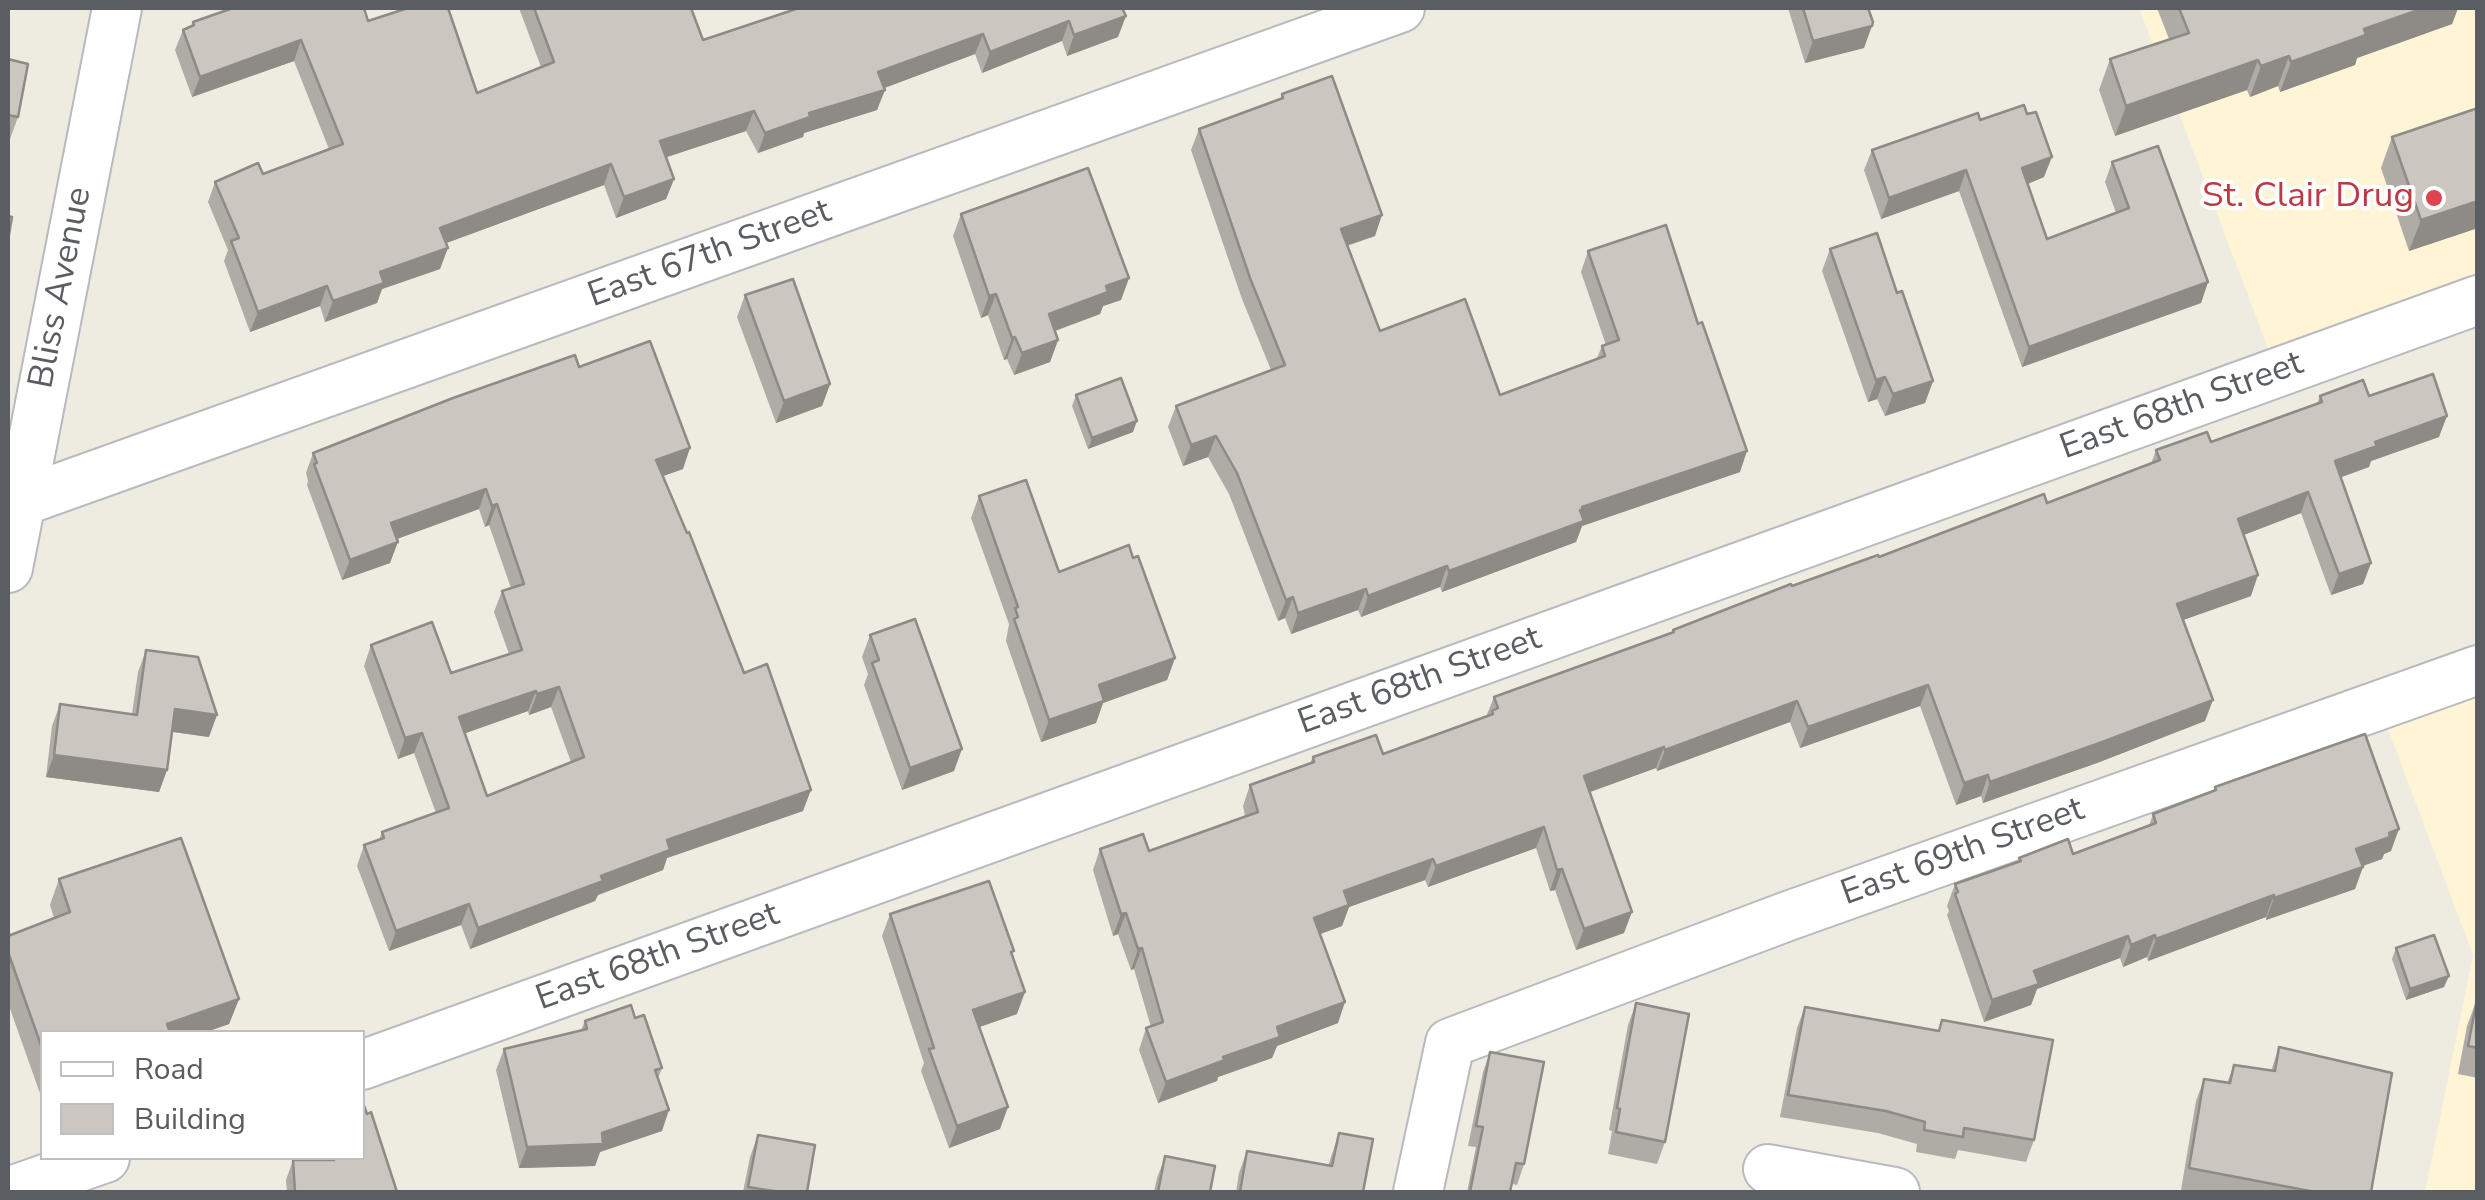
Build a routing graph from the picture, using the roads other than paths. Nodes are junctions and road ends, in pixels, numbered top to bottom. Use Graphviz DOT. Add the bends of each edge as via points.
graph roads {
  1 [pos="116,8"];
  2 [pos="1400,8"];
  3 [pos="2478,300"];
  4 [pos="20,502"];
  5 [pos="8,568"];
  6 [pos="2478,670"];
  7 [pos="365,1063"];
  8 [pos="99,1160"];
  9 [pos="1768,1169"];
  10 [pos="8,1192"];
  11 [pos="1418,1192"];
  12 [pos="1895,1192"];
  1 -- 4 [label="street, Bliss Avenue"];
  2 -- 4 [label="street, East 67th Street"];
  3 -- 7 [label="street, East 68th Street"];
  4 -- 5 [label="street, Bliss Avenue"];
  6 -- 11 [label="street, East 69th Street" via="1450,1043"];
  8 -- 10 [label="street"];
  9 -- 12 [label="street"];
}
